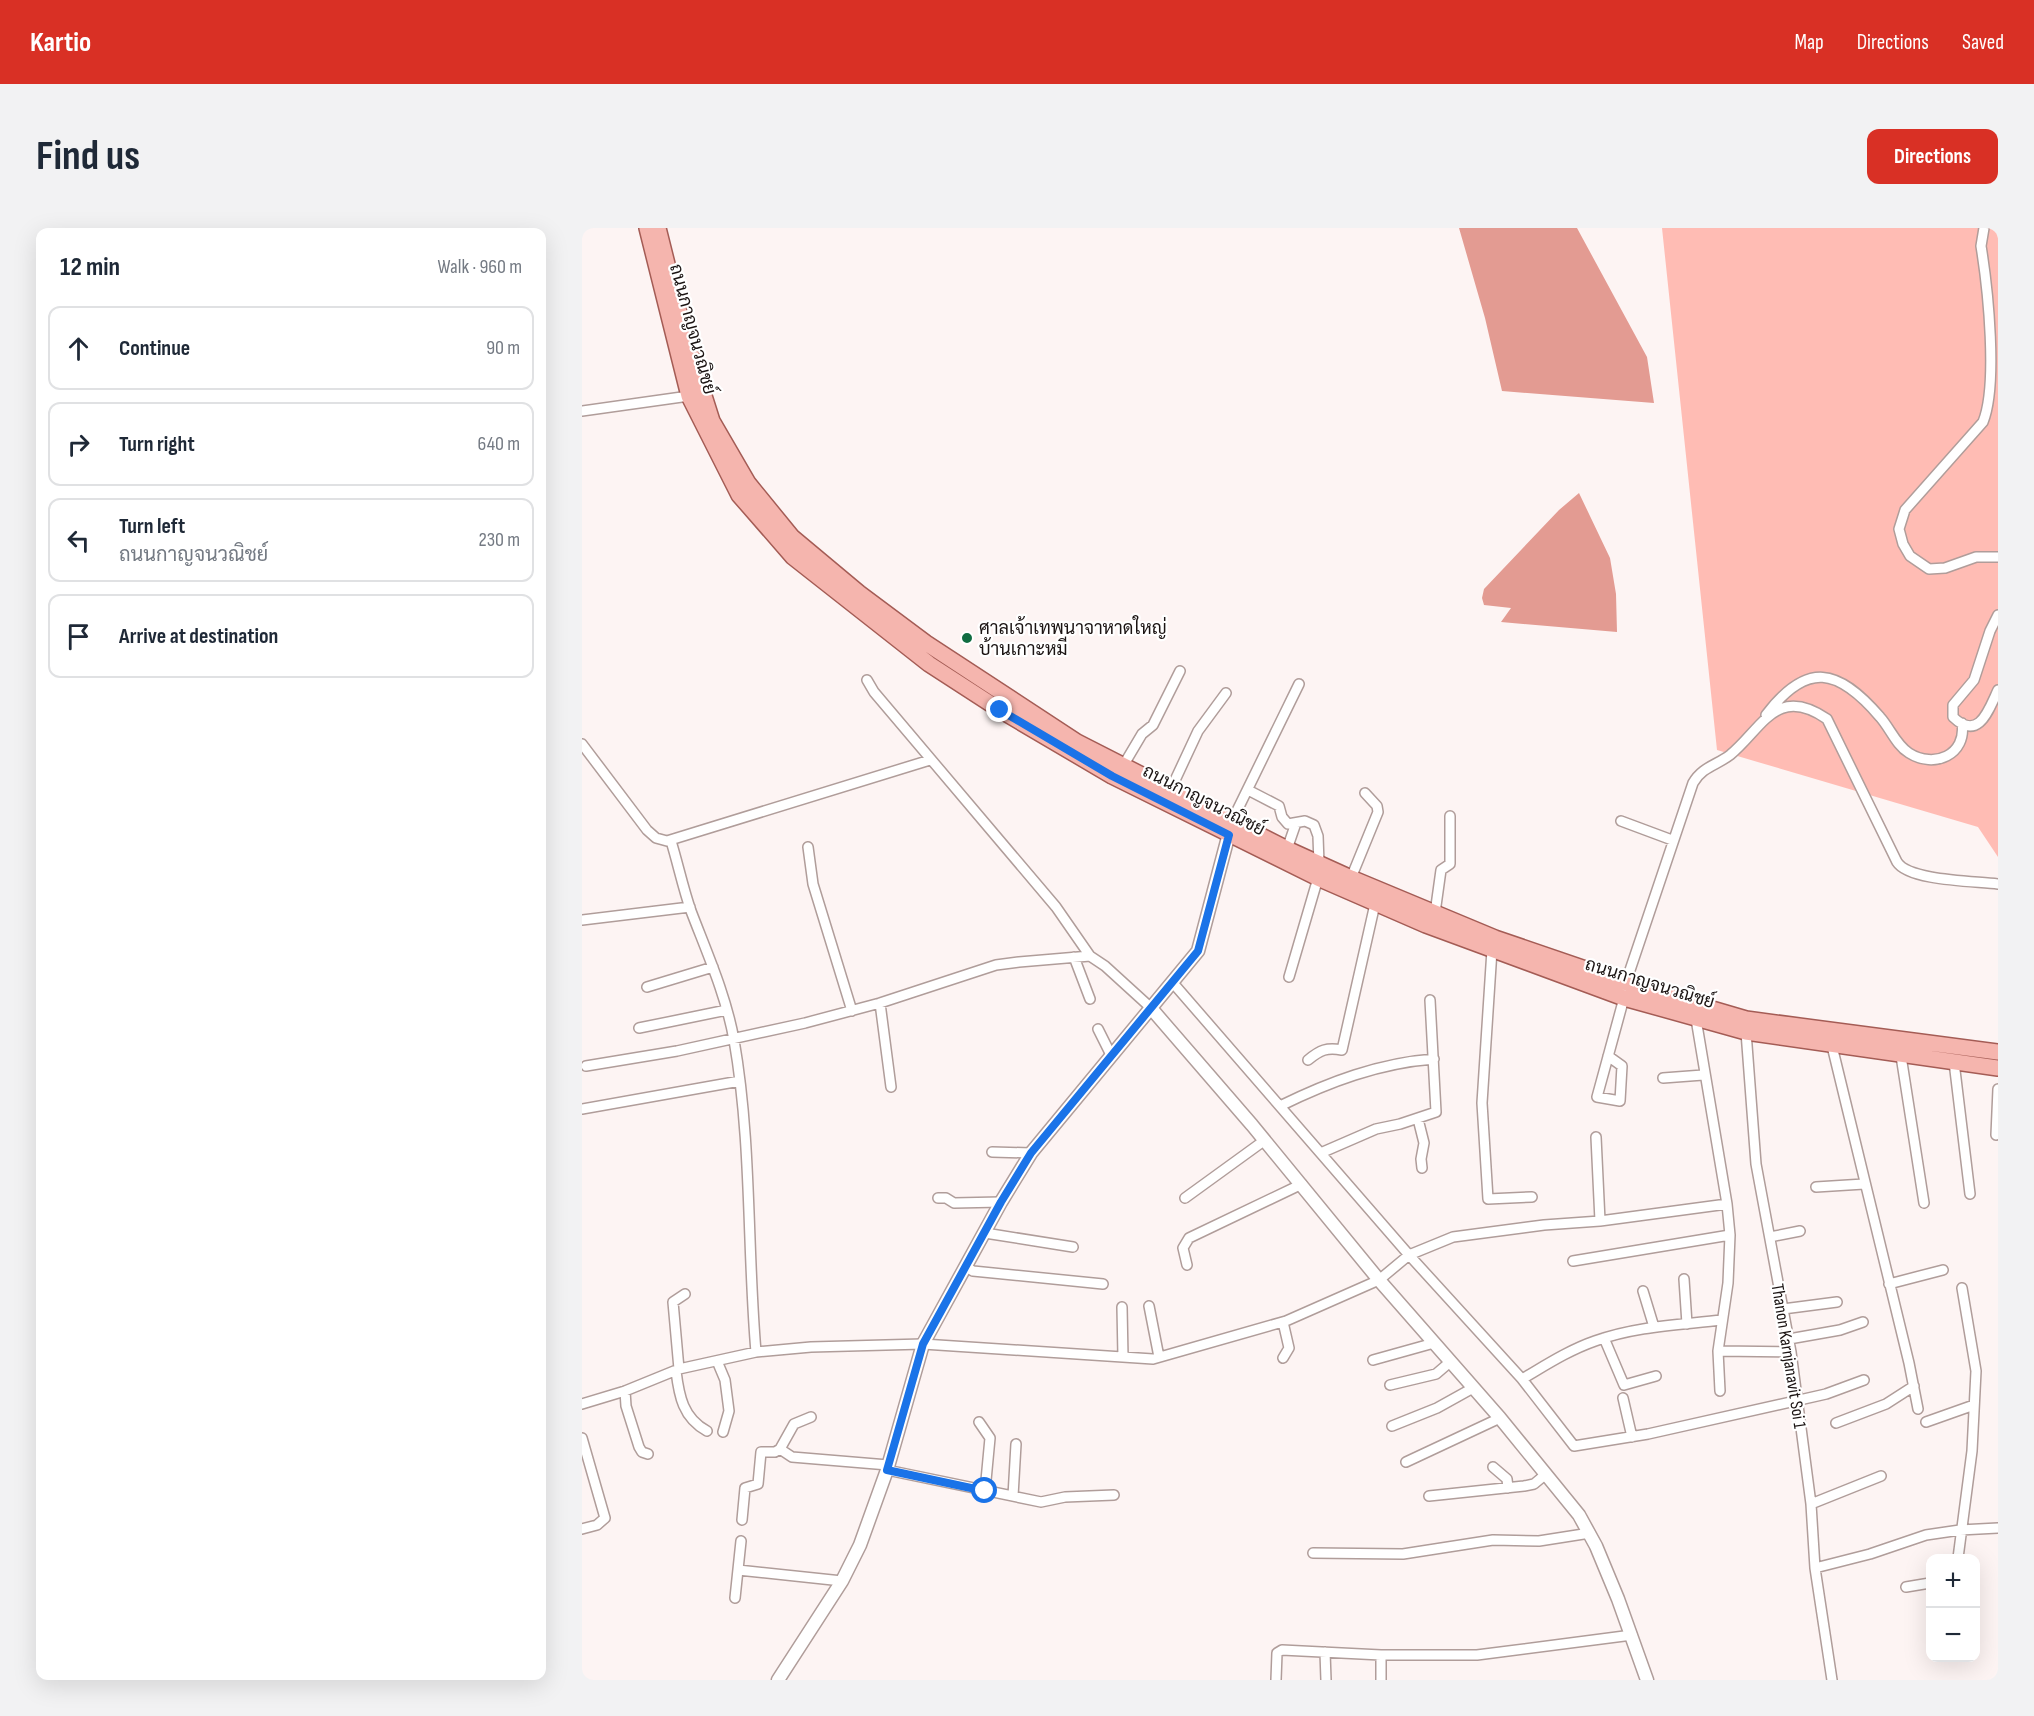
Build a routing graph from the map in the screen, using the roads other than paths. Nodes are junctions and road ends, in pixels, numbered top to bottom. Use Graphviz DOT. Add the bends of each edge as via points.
graph roads {
  1 [pos="646,228"];
  2 [pos="658,228"];
  3 [pos="1984,228"];
  4 [pos="689,396"];
  5 [pos="582,411"];
  6 [pos="1998,557"];
  7 [pos="1998,615"];
  8 [pos="1180,671"];
  9 [pos="867,680"];
  10 [pos="1299,684"];
  11 [pos="1998,690"];
  12 [pos="1227,693"];
  13 [pos="1762,719"];
  14 [pos="1962,723"];
  15 [pos="582,744"];
  16 [pos="930,760"];
  17 [pos="1123,766"];
  18 [pos="1248,790"];
  19 [pos="1170,791"];
  20 [pos="1365,793"];
  21 [pos="1450,816"];
  22 [pos="1621,822"];
  23 [pos="1296,823"];
  24 [pos="1231,828"];
  25 [pos="1672,840"];
  26 [pos="671,841"];
  27 [pos="808,847"];
  28 [pos="1287,849"];
  29 [pos="1319,871"];
  30 [pos="1351,878"];
  31 [pos="1998,884"];
  32 [pos="1375,904"];
  33 [pos="690,907"];
  34 [pos="1435,913"];
  35 [pos="582,920"];
  36 [pos="1493,944"];
  37 [pos="1090,956"];
  38 [pos="1074,957"];
  39 [pos="713,967"];
  40 [pos="1289,977"];
  41 [pos="1626,982"];
  42 [pos="1173,983"];
  43 [pos="647,987"];
  44 [pos="1624,998"];
  45 [pos="1090,999"];
  46 [pos="1430,1000"];
  47 [pos="880,1003"];
  48 [pos="1150,1008"];
  49 [pos="727,1010"];
  50 [pos="852,1011"];
  51 [pos="1696,1019"];
  52 [pos="639,1028"];
  53 [pos="1098,1029"];
  54 [pos="1746,1032"];
  55 [pos="734,1038"];
  56 [pos="1832,1046"];
  57 [pos="1998,1052"];
  58 [pos="1111,1055"];
  59 [pos="1608,1056"];
  60 [pos="1901,1056"];
  61 [pos="1434,1059"];
  62 [pos="1308,1060"];
  63 [pos="1954,1062"];
  64 [pos="586,1066"];
  65 [pos="1998,1068"];
  66 [pos="1703,1075"];
  67 [pos="1663,1078"];
  68 [pos="741,1081"];
  69 [pos="891,1087"];
  70 [pos="1998,1089"];
  71 [pos="1280,1106"];
  72 [pos="582,1109"];
  73 [pos="1418,1119"];
  74 [pos="1997,1121"];
  75 [pos="1996,1135"];
  76 [pos="1596,1137"];
  77 [pos="1265,1140"];
  78 [pos="992,1152"];
  79 [pos="1323,1152"];
  80 [pos="1031,1153"];
  81 [pos="1422,1168"];
  82 [pos="1302,1184"];
  83 [pos="1864,1184"];
  84 [pos="1816,1187"];
  85 [pos="1970,1194"];
  86 [pos="1532,1197"];
  87 [pos="938,1198"];
  88 [pos="1185,1198"];
  89 [pos="1001,1202"];
  90 [pos="1924,1203"];
  91 [pos="1727,1204"];
  92 [pos="1600,1221"];
  93 [pos="1800,1231"];
  94 [pos="985,1233"];
  95 [pos="1730,1235"];
  96 [pos="1770,1237"];
  97 [pos="1073,1247"];
  98 [pos="1409,1255"];
  99 [pos="1573,1261"];
  100 [pos="1187,1265"];
  101 [pos="966,1267"];
  102 [pos="1943,1270"];
  103 [pos="1684,1279"];
  104 [pos="1379,1280"];
  105 [pos="1103,1284"];
  106 [pos="1889,1284"];
  107 [pos="1962,1288"];
  108 [pos="1643,1291"];
  109 [pos="685,1294"];
  110 [pos="1837,1302"];
  111 [pos="1149,1306"];
  112 [pos="1122,1307"];
  113 [pos="1784,1310"];
  114 [pos="1722,1320"];
  115 [pos="1283,1322"];
  116 [pos="1863,1322"];
  117 [pos="1687,1324"];
  118 [pos="1654,1327"];
  119 [pos="1604,1338"];
  120 [pos="1789,1340"];
  121 [pos="1434,1343"];
  122 [pos="923,1344"];
  123 [pos="756,1352"];
  124 [pos="1718,1352"];
  125 [pos="1791,1352"];
  126 [pos="1123,1356"];
  127 [pos="1159,1357"];
  128 [pos="1283,1358"];
  129 [pos="1373,1360"];
  130 [pos="717,1361"];
  131 [pos="1450,1362"];
  132 [pos="677,1370"];
  133 [pos="1656,1376"];
  134 [pos="1522,1379"];
  135 [pos="1864,1380"];
  136 [pos="1390,1385"];
  137 [pos="1914,1386"];
  138 [pos="1473,1388"];
  139 [pos="625,1391"];
  140 [pos="1720,1391"];
  141 [pos="1623,1398"];
  142 [pos="1797,1399"];
  143 [pos="582,1404"];
  144 [pos="1974,1405"];
  145 [pos="1918,1409"];
  146 [pos="812,1418"];
  147 [pos="1500,1418"];
  148 [pos="980,1422"];
  149 [pos="1926,1422"];
  150 [pos="1836,1423"];
  151 [pos="1392,1426"];
  152 [pos="707,1431"];
  153 [pos="723,1432"];
  154 [pos="1632,1437"];
  155 [pos="582,1438"];
  156 [pos="1016,1444"];
  157 [pos="780,1449"];
  158 [pos="648,1454"];
  159 [pos="1406,1462"];
  160 [pos="888,1467"];
  161 [pos="1493,1467"];
  162 [pos="1546,1474"];
  163 [pos="1881,1476"];
  164 [pos="1508,1488"];
  165 [pos="985,1491"];
  166 [pos="1114,1495"];
  167 [pos="1012,1496"];
  168 [pos="1430,1496"];
  169 [pos="1810,1504"];
  170 [pos="742,1520"];
  171 [pos="1998,1528"];
  172 [pos="582,1529"];
  173 [pos="1960,1530"];
  174 [pos="1590,1533"];
  175 [pos="741,1541"];
  176 [pos="1313,1553"];
  177 [pos="1958,1554"];
  178 [pos="1815,1568"];
  179 [pos="738,1570"];
  180 [pos="842,1581"];
  181 [pos="1926,1583"];
  182 [pos="1906,1587"];
  183 [pos="735,1598"];
  184 [pos="1632,1635"];
  185 [pos="1325,1652"];
  186 [pos="1381,1655"];
  187 [pos="778,1680"];
  188 [pos="1276,1680"];
  189 [pos="1326,1680"];
  190 [pos="1381,1680"];
  191 [pos="1647,1680"];
  192 [pos="1832,1680"];
  1 -- 4 [label="main road, ถนนกาญจนวณิชย์"];
  2 -- 17 [label="main road, ถนนกาญจนวณิชย์" via="685,336 712,421 748,483 792,537 926,643 1045,722"];
  3 -- 6 [label="street" via="1981,242 1992,358 1989,410 1983,422 1905,510 1899,529 1910,556 1929,569 1976,557"];
  4 -- 5 [label="street"];
  4 -- 24 [label="main road, ถนนกาญจนวณิชย์" via="739,495 792,557 858,610 929,664 1068,752"];
  7 -- 14 [label="street" via="1974,680 1953,705 1953,717"];
  8 -- 17 [label="street" via="1153,725 1142,734"];
  9 -- 16 [label="street"];
  10 -- 18 [label="street"];
  11 -- 14 [label="street" via="1984,720 1974,725"];
  12 -- 19 [label="street" via="1198,731"];
  13 -- 14 [label="street" via="1794,684 1805,678 1828,677 1856,692 1900,745 1915,756 1932,759 1954,752 1961,744"];
  13 -- 25 [label="street" via="1730,755 1698,774"];
  13 -- 31 [label="street" via="1798,707 1827,719 1904,870"];
  15 -- 26 [label="street" via="647,830 661,840"];
  16 -- 26 [label="street"];
  16 -- 37 [label="street" via="1056,907"];
  17 -- 19 [label="main road, ถนนกาญจนวณิชย์"];
  18 -- 23 [label="street" via="1279,806 1286,823"];
  18 -- 24 [label="street"];
  19 -- 24 [label="main road, ถนนกาญจนวณิชย์"];
  20 -- 30 [label="street" via="1378,812"];
  21 -- 34 [label="street" via="1450,864 1442,870"];
  22 -- 25 [label="street"];
  23 -- 28 [label="street"];
  23 -- 29 [label="street" via="1308,822 1316,828"];
  24 -- 28 [label="main road, ถนนกาญจนวณิชย์"];
  24 -- 29 [label="main road, ถนนกาญจนวณิชย์"];
  24 -- 42 [label="street" via="1203,942"];
  25 -- 41 [label="street"];
  26 -- 33 [label="street"];
  27 -- 50 [label="street" via="813,884"];
  28 -- 29 [label="main road, ถนนกาญจนวณิชย์"];
  29 -- 30 [label="main road, ถนนกาญจนวณิชย์"];
  29 -- 32 [label="main road, ถนนกาญจนวณิชย์"];
  29 -- 40 [label="street"];
  30 -- 34 [label="main road, ถนนกาญจนวณิชย์"];
  32 -- 36 [label="main road, ถนนกาญจนวณิชย์"];
  32 -- 62 [label="street" via="1342,1050 1329,1048"];
  33 -- 35 [label="street"];
  33 -- 39 [label="street"];
  34 -- 36 [label="main road, ถนนกาญจนวณิชย์"];
  36 -- 41 [label="main road, ถนนกาญจนวณิชย์"];
  36 -- 44 [label="main road, ถนนกาญจนวณิชย์"];
  36 -- 86 [label="street" via="1482,1103 1488,1199"];
  37 -- 38 [label="street"];
  37 -- 48 [label="street"];
  38 -- 45 [label="street"];
  38 -- 47 [label="street" via="996,965"];
  39 -- 43 [label="street"];
  39 -- 49 [label="street"];
  41 -- 44 [label="street"];
  41 -- 57 [label="main road, ถนนกาญจนวณิชย์" via="1746,1019"];
  42 -- 48 [label="street"];
  42 -- 71 [label="street"];
  44 -- 51 [label="main road, ถนนกาญจนวณิชย์"];
  44 -- 59 [label="street"];
  46 -- 61 [label="street"];
  47 -- 50 [label="street"];
  47 -- 69 [label="street"];
  48 -- 58 [label="street"];
  48 -- 77 [label="street"];
  49 -- 52 [label="street"];
  49 -- 55 [label="street"];
  50 -- 55 [label="street"];
  51 -- 54 [label="main road, ถนนกาญจนวณิชย์"];
  51 -- 66 [label="street"];
  53 -- 58 [label="street"];
  54 -- 56 [label="main road, ถนนกาญจนวณิชย์"];
  54 -- 96 [label="street, Thanon Karnjanavit Soi 1" via="1756,1164"];
  55 -- 64 [label="street"];
  55 -- 68 [label="street"];
  56 -- 60 [label="main road, ถนนกาญจนวณิชย์"];
  56 -- 83 [label="street"];
  58 -- 80 [label="street"];
  59 -- 59 [label="street" via="1597,1097 1620,1101 1622,1066"];
  60 -- 63 [label="main road, ถนนกาญจนวณิชย์"];
  60 -- 90 [label="street"];
  61 -- 71 [label="street" via="1393,1063 1324,1085"];
  61 -- 73 [label="street" via="1437,1110"];
  63 -- 65 [label="main road, ถนนกาญจนวณิชย์"];
  63 -- 85 [label="street"];
  66 -- 67 [label="street"];
  66 -- 91 [label="street"];
  68 -- 72 [label="street"];
  68 -- 123 [label="street"];
  70 -- 74 [label="street"];
  71 -- 79 [label="street"];
  73 -- 79 [label="street" via="1372,1130"];
  73 -- 81 [label="street" via="1424,1143"];
  74 -- 75 [label="street"];
  76 -- 92 [label="street"];
  77 -- 82 [label="street"];
  77 -- 88 [label="street"];
  78 -- 80 [label="street"];
  79 -- 98 [label="street"];
  80 -- 89 [label="street"];
  82 -- 100 [label="street" via="1189,1238 1184,1248"];
  82 -- 104 [label="street"];
  83 -- 84 [label="street"];
  83 -- 106 [label="street"];
  87 -- 89 [label="street" via="954,1203"];
  89 -- 94 [label="street"];
  91 -- 92 [label="street"];
  91 -- 95 [label="street"];
  92 -- 98 [label="street" via="1466,1234"];
  93 -- 96 [label="street"];
  94 -- 97 [label="street"];
  94 -- 101 [label="street"];
  95 -- 99 [label="street"];
  95 -- 114 [label="street" via="1730,1270"];
  96 -- 113 [label="street, Thanon Karnjanavit Soi 1"];
  98 -- 104 [label="street"];
  98 -- 134 [label="street"];
  101 -- 105 [label="street" via="973,1271"];
  101 -- 122 [label="street"];
  102 -- 106 [label="street"];
  103 -- 117 [label="street"];
  104 -- 115 [label="street"];
  104 -- 121 [label="street"];
  106 -- 137 [label="street"];
  107 -- 144 [label="street" via="1975,1362"];
  108 -- 118 [label="street"];
  109 -- 132 [label="street" via="673,1302"];
  110 -- 113 [label="street"];
  111 -- 127 [label="street"];
  112 -- 126 [label="street"];
  113 -- 120 [label="street, Thanon Karnjanavit Soi 1"];
  114 -- 117 [label="street"];
  114 -- 124 [label="street"];
  115 -- 127 [label="street"];
  115 -- 128 [label="street" via="1289,1345"];
  116 -- 120 [label="street"];
  117 -- 118 [label="street"];
  118 -- 119 [label="street"];
  119 -- 133 [label="street" via="1624,1385"];
  119 -- 134 [label="street" via="1570,1351"];
  120 -- 125 [label="street, Thanon Karnjanavit Soi 1"];
  121 -- 129 [label="street"];
  121 -- 131 [label="street"];
  122 -- 123 [label="street"];
  122 -- 126 [label="street"];
  122 -- 160 [label="street"];
  123 -- 130 [label="street"];
  124 -- 125 [label="street"];
  124 -- 140 [label="street"];
  125 -- 142 [label="street, Thanon Karnjanavit Soi 1"];
  126 -- 127 [label="street"];
  130 -- 132 [label="street"];
  130 -- 153 [label="street" via="725,1380 729,1411"];
  131 -- 136 [label="street" via="1436,1374"];
  131 -- 138 [label="street"];
  132 -- 139 [label="street"];
  132 -- 152 [label="street" via="687,1414"];
  134 -- 154 [label="street" via="1574,1446"];
  135 -- 142 [label="street" via="1826,1394"];
  137 -- 145 [label="street"];
  137 -- 150 [label="street" via="1886,1404"];
  138 -- 147 [label="street"];
  138 -- 151 [label="street"];
  139 -- 143 [label="street"];
  139 -- 158 [label="street" via="639,1447"];
  141 -- 154 [label="street"];
  142 -- 154 [label="street"];
  142 -- 169 [label="street, Thanon Karnjanavit Soi 1"];
  144 -- 149 [label="street"];
  144 -- 173 [label="street" via="1972,1451"];
  146 -- 157 [label="street" via="794,1424"];
  147 -- 159 [label="street"];
  147 -- 162 [label="street"];
  148 -- 165 [label="street" via="990,1438"];
  155 -- 172 [label="street" via="605,1518 597,1526"];
  156 -- 167 [label="street"];
  157 -- 160 [label="street" via="792,1457"];
  157 -- 170 [label="street" via="760,1453 759,1482 745,1488"];
  160 -- 165 [label="street"];
  160 -- 180 [label="street" via="867,1528"];
  161 -- 164 [label="street" via="1507,1479"];
  162 -- 164 [label="street" via="1534,1484"];
  162 -- 174 [label="street"];
  163 -- 169 [label="street"];
  164 -- 168 [label="street"];
  165 -- 167 [label="street"];
  166 -- 167 [label="street" via="1065,1497 1048,1502"];
  169 -- 178 [label="street, Thanon Karnjanavit Soi 1"];
  171 -- 173 [label="street"];
  173 -- 177 [label="street"];
  173 -- 178 [label="street" via="1926,1535"];
  174 -- 176 [label="street" via="1539,1541 1493,1540 1403,1554"];
  174 -- 184 [label="street"];
  175 -- 179 [label="street"];
  178 -- 192 [label="street, Thanon Karnjanavit Soi 1"];
  179 -- 180 [label="street"];
  179 -- 183 [label="street"];
  180 -- 187 [label="street"];
  181 -- 182 [label="street"];
  184 -- 186 [label="street" via="1477,1655"];
  184 -- 191 [label="street"];
  185 -- 186 [label="street"];
  185 -- 188 [label="street" via="1279,1651"];
  185 -- 189 [label="street"];
  186 -- 190 [label="street"];
}
